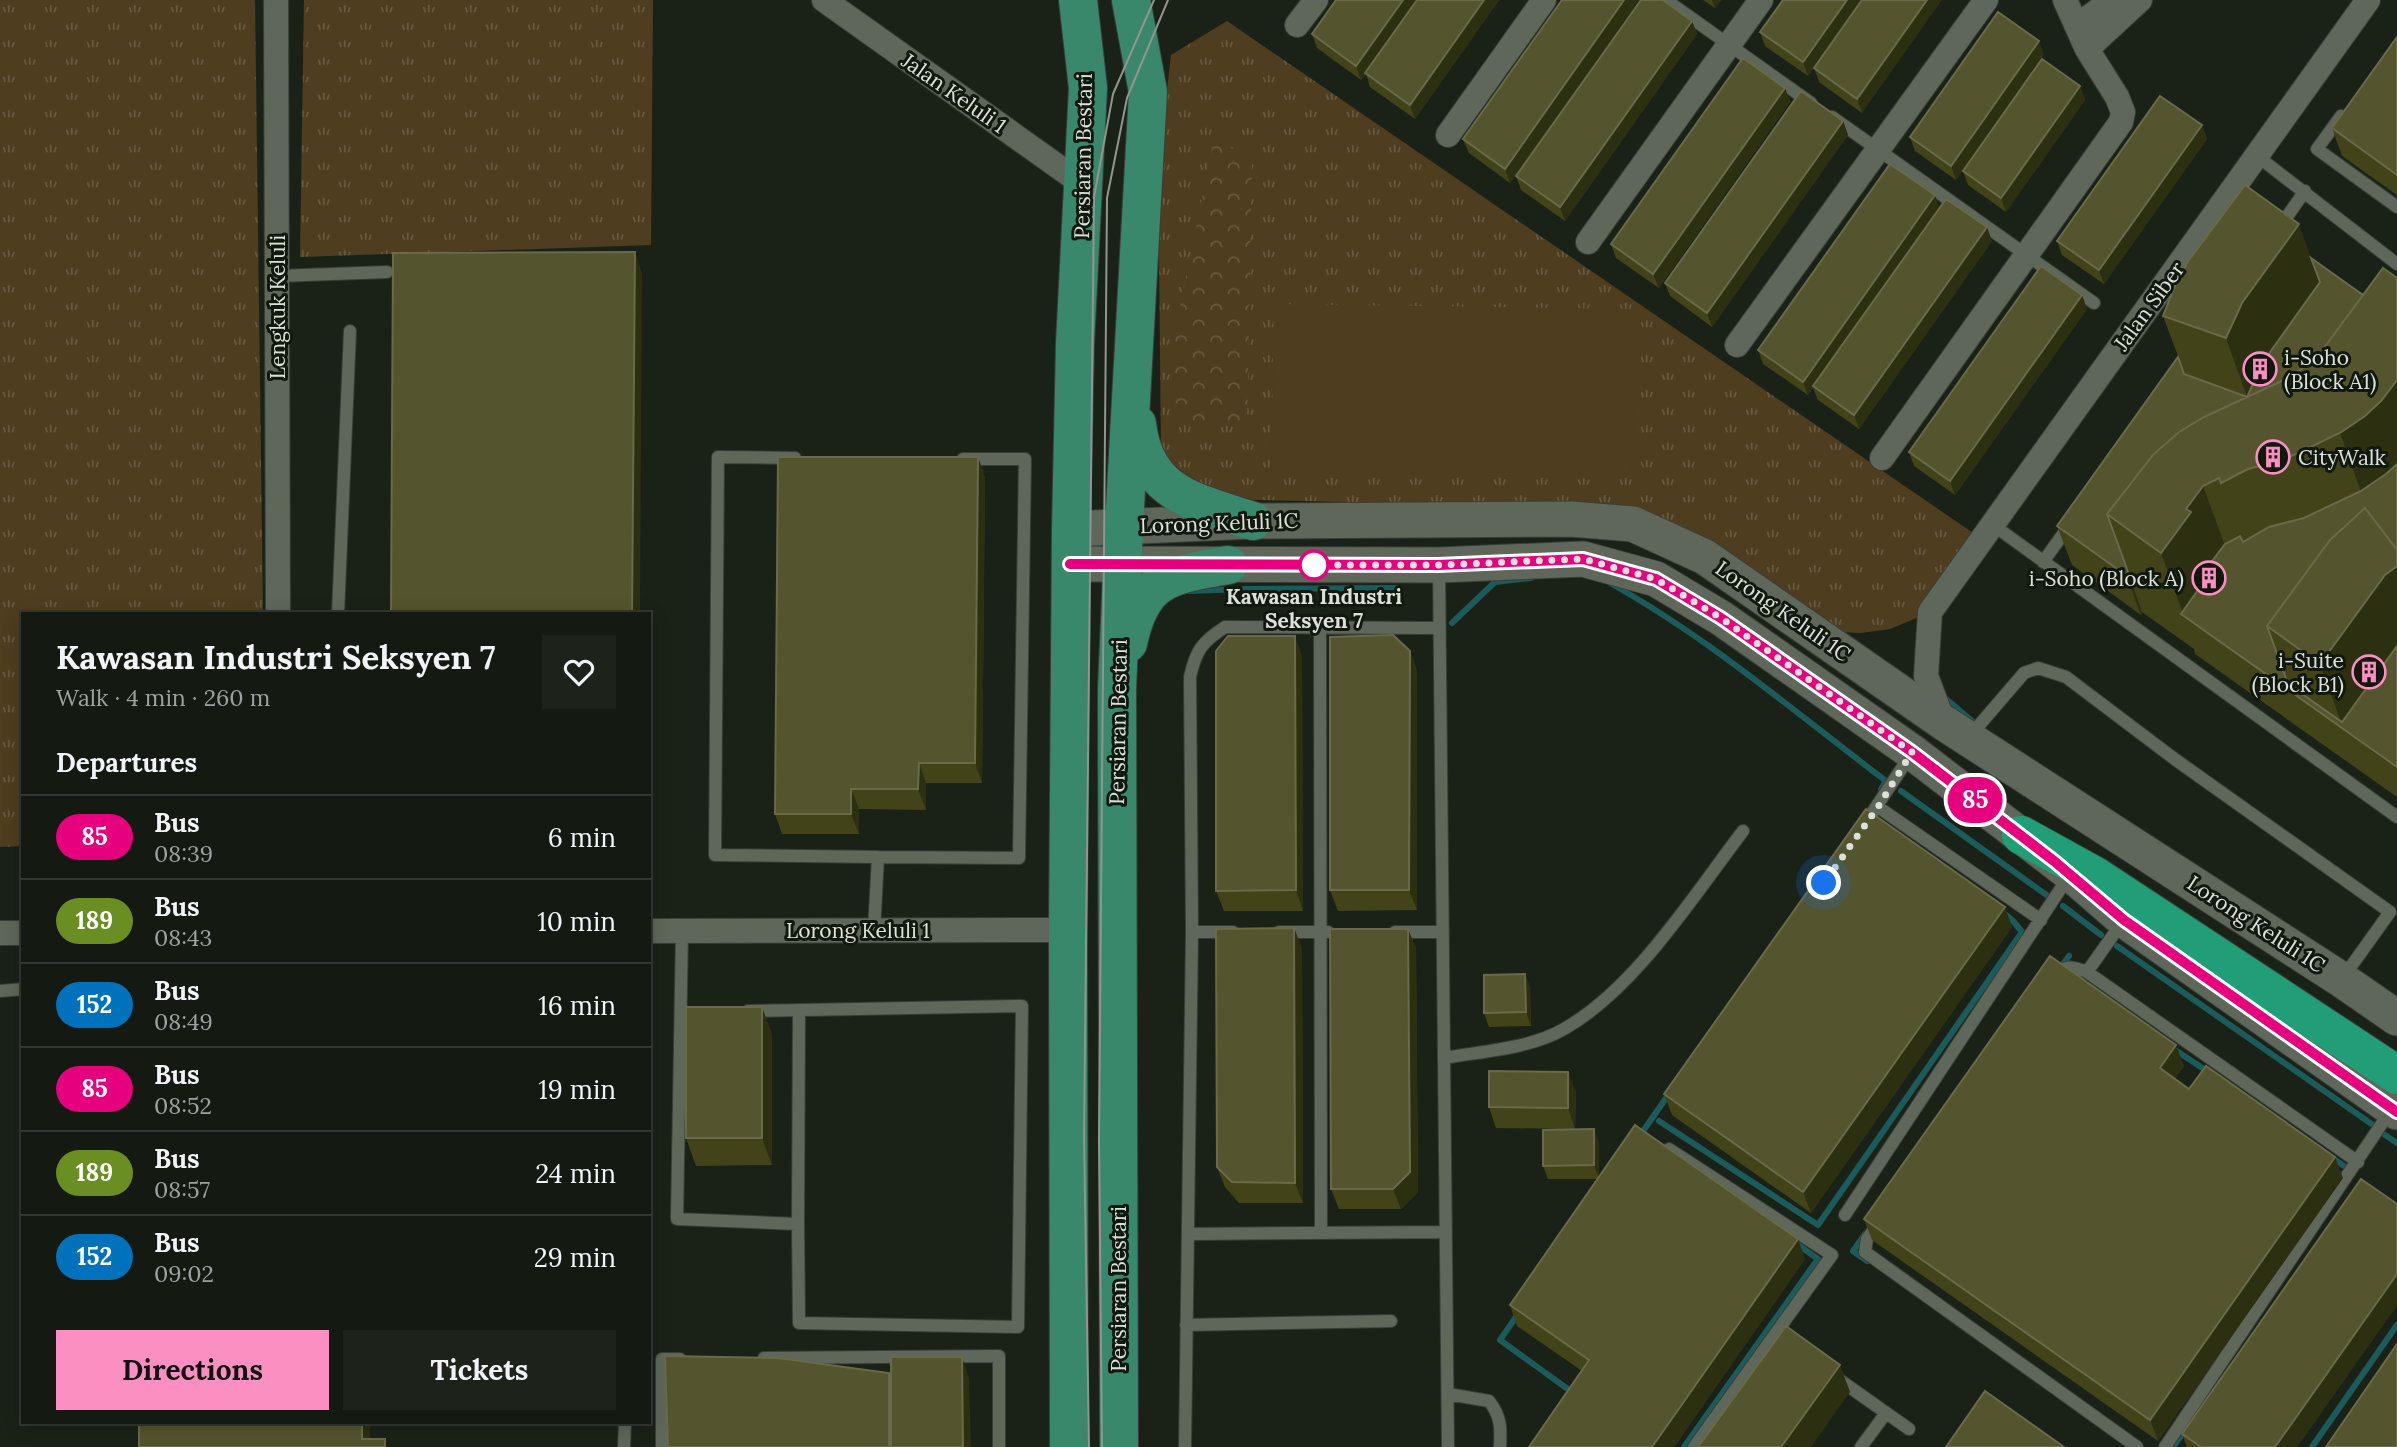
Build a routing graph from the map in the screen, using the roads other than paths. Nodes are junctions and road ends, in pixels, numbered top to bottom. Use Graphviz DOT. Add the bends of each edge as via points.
graph roads {
  1 [pos="276,0"];
  2 [pos="824,0"];
  3 [pos="1078,0"];
  4 [pos="1131,0"];
  5 [pos="1316,0"];
  6 [pos="1544,0"];
  7 [pos="1666,0"];
  8 [pos="1761,0"];
  9 [pos="1986,0"];
  10 [pos="2065,0"];
  11 [pos="2368,0"];
  12 [pos="2128,2"];
  13 [pos="1297,25"];
  14 [pos="2077,26"];
  15 [pos="1729,45"];
  16 [pos="2087,49"];
  17 [pos="2349,104"];
  18 [pos="1448,135"];
  19 [pos="1879,151"];
  20 [pos="2257,156"];
  21 [pos="1084,185"];
  22 [pos="2305,191"];
  23 [pos="2397,207"];
  24 [pos="2275,234"];
  25 [pos="1588,242"];
  26 [pos="2027,256"];
  27 [pos="2393,265"];
  28 [pos="387,272"];
  29 [pos="277,276"];
  30 [pos="2094,303"];
  31 [pos="350,331"];
  32 [pos="1737,345"];
  33 [pos="1133,373"];
  34 [pos="802,458"];
  35 [pos="1882,458"];
  36 [pos="955,459"];
  37 [pos="2082,508"];
  38 [pos="1253,521"];
  39 [pos="1993,525"];
  40 [pos="1123,545"];
  41 [pos="1070,546"];
  42 [pos="2043,562"];
  43 [pos="1228,565"];
  44 [pos="1438,565"];
  45 [pos="2083,574"];
  46 [pos="2075,585"];
  47 [pos="278,612"];
  48 [pos="338,612"];
  49 [pos="1320,628"];
  50 [pos="1439,628"];
  51 [pos="1117,689"];
  52 [pos="1956,731"];
  53 [pos="1912,752"];
  54 [pos="1878,807"];
  55 [pos="2397,817"];
  56 [pos="1743,831"];
  57 [pos="2021,835"];
  58 [pos="1853,841"];
  59 [pos="878,857"];
  60 [pos="2071,874"];
  61 [pos="2041,920"];
  62 [pos="2124,920"];
  63 [pos="874,930"];
  64 [pos="1068,930"];
  65 [pos="651,931"];
  66 [pos="682,931"];
  67 [pos="1192,932"];
  68 [pos="1243,932"];
  69 [pos="1269,932"];
  70 [pos="1321,932"];
  71 [pos="1348,932"];
  72 [pos="1388,932"];
  73 [pos="1442,932"];
  74 [pos="0,933"];
  75 [pos="21,933"];
  76 [pos="2087,972"];
  77 [pos="2342,980"];
  78 [pos="2049,984"];
  79 [pos="21,989"];
  80 [pos="0,991"];
  81 [pos="799,1010"];
  82 [pos="734,1011"];
  83 [pos="2397,1018"];
  84 [pos="1444,1058"];
  85 [pos="2395,1099"];
  86 [pos="1670,1149"];
  87 [pos="2358,1162"];
  88 [pos="1891,1206"];
  89 [pos="1845,1214"];
  90 [pos="798,1224"];
  91 [pos="1446,1232"];
  92 [pos="1321,1233"];
  93 [pos="1188,1234"];
  94 [pos="1391,1321"];
  95 [pos="1186,1325"];
  96 [pos="756,1358"];
  97 [pos="688,1359"];
  98 [pos="1821,1367"];
  99 [pos="1448,1394"];
  100 [pos="1886,1413"];
  101 [pos="625,1424"];
  102 [pos="1909,1429"];
  103 [pos="624,1447"];
  104 [pos="662,1447"];
  105 [pos="999,1447"];
  106 [pos="1069,1447"];
  107 [pos="1119,1447"];
  108 [pos="1185,1447"];
  109 [pos="1448,1447"];
  110 [pos="1500,1447"];
  111 [pos="1694,1447"];
  112 [pos="1861,1447"];
  113 [pos="2137,1447"];
  114 [pos="2165,1447"];
  1 -- 29 [label="street, Lengkuk Keluli"];
  2 -- 21 [label="street, Jalan Keluli 1"];
  3 -- 21 [label="main road, Persiaran Bestari" via="1088,89"];
  4 -- 33 [label="main road, Persiaran Bestari" via="1148,92"];
  5 -- 13 [label="street"];
  6 -- 18 [label="street"];
  7 -- 15 [label="lane"];
  8 -- 15 [label="street"];
  9 -- 19 [label="street"];
  10 -- 14 [label="street"];
  11 -- 20 [label="street, Jalan Siber"];
  12 -- 14 [label="street"];
  12 -- 16 [label="street"];
  14 -- 16 [label="street"];
  15 -- 19 [label="lane"];
  15 -- 25 [label="street"];
  16 -- 26 [label="street" via="2123,112"];
  17 -- 23 [label="lane" via="2317,149"];
  19 -- 26 [label="lane"];
  19 -- 32 [label="street"];
  20 -- 22 [label="lane"];
  20 -- 39 [label="street, Jalan Siber"];
  21 -- 41 [label="main road, Persiaran Bestari"];
  22 -- 24 [label="lane"];
  22 -- 27 [label="lane"];
  26 -- 30 [label="lane"];
  26 -- 35 [label="street"];
  28 -- 29 [label="lane"];
  29 -- 47 [label="street, Lengkuk Keluli"];
  31 -- 48 [label="lane"];
  33 -- 38 [label="main road" via="1139,444 1153,472 1182,497"];
  33 -- 40 [label="main road, Persiaran Bestari"];
  34 -- 59 [label="lane" via="718,457 715,855"];
  36 -- 59 [label="lane" via="1025,459 1019,858"];
  37 -- 42 [label="lane"];
  38 -- 40 [label="street, Lorong Keluli 1C"];
  38 -- 52 [label="street, Lorong Keluli 1C" via="1571,519 1633,524 1705,557"];
  39 -- 42 [label="lane"];
  39 -- 52 [label="street, Jalan Siber" via="1930,612 1926,676"];
  40 -- 41 [label="street, Lorong Keluli 1C"];
  40 -- 43 [label="street, Lorong Keluli 1C"];
  40 -- 51 [label="main road, Persiaran Bestari"];
  41 -- 64 [label="main road, Persiaran Bestari"];
  42 -- 46 [label="lane"];
  43 -- 44 [label="street, Lorong Keluli 1C"];
  43 -- 51 [label="main road" via="1174,575 1151,589 1133,620"];
  44 -- 50 [label="lane"];
  44 -- 53 [label="street, Lorong Keluli 1C" via="1583,559 1656,579 1721,618"];
  45 -- 46 [label="lane"];
  46 -- 55 [label="lane" via="2106,598"];
  49 -- 50 [label="lane"];
  49 -- 67 [label="lane" via="1225,627 1207,639 1195,655 1190,677"];
  49 -- 70 [label="lane"];
  50 -- 73 [label="lane"];
  51 -- 107 [label="main road, Persiaran Bestari"];
  52 -- 77 [label="street, Lorong Keluli 1C"];
  52 -- 77 [label="lane" via="2024,673 2039,668 2066,677 2390,912"];
  53 -- 54 [label="lane"];
  53 -- 57 [label="street, Lorong Keluli 1C"];
  54 -- 58 [label="lane"];
  54 -- 61 [label="lane"];
  56 -- 84 [label="lane" via="1650,954 1604,1000 1563,1030 1524,1044"];
  57 -- 60 [label="street, Lorong Keluli 1C"];
  57 -- 85 [label="highway" via="2097,877 2365,1055"];
  59 -- 63 [label="lane"];
  60 -- 61 [label="lane"];
  60 -- 62 [label="street, Lorong Keluli 1C"];
  61 -- 89 [label="lane"];
  62 -- 76 [label="lane"];
  62 -- 85 [label="street, Lorong Keluli 1C"];
  63 -- 64 [label="street, Lorong Keluli 1"];
  63 -- 66 [label="street, Lorong Keluli 1"];
  64 -- 106 [label="main road, Persiaran Bestari"];
  65 -- 66 [label="street, Lorong Keluli 1"];
  66 -- 90 [label="lane" via="688,1012 677,1219"];
  67 -- 68 [label="lane"];
  67 -- 93 [label="lane"];
  69 -- 70 [label="lane"];
  70 -- 71 [label="lane"];
  70 -- 92 [label="lane"];
  72 -- 73 [label="lane"];
  73 -- 84 [label="lane"];
  74 -- 75 [label="street"];
  76 -- 78 [label="lane" via="2065,967"];
  76 -- 87 [label="lane"];
  77 -- 83 [label="street, Lorong Keluli 1C"];
  79 -- 80 [label="lane"];
  81 -- 82 [label="lane"];
  81 -- 90 [label="lane"];
  81 -- 90 [label="lane" via="1021,1006 1018,1326 799,1322"];
  84 -- 91 [label="lane"];
  85 -- 87 [label="lane"];
  86 -- 111 [label="lane" via="1832,1255"];
  87 -- 114 [label="lane"];
  88 -- 113 [label="lane" via="1867,1239 1865,1252"];
  91 -- 92 [label="lane"];
  91 -- 99 [label="lane"];
  92 -- 93 [label="lane"];
  93 -- 95 [label="lane"];
  94 -- 95 [label="lane"];
  95 -- 108 [label="lane"];
  96 -- 105 [label="lane" via="999,1356"];
  97 -- 104 [label="lane" via="662,1359"];
  98 -- 100 [label="lane"];
  99 -- 109 [label="lane"];
  99 -- 110 [label="lane" via="1489,1401 1502,1426"];
  100 -- 102 [label="lane"];
  100 -- 112 [label="lane"];
  101 -- 103 [label="lane"];
}
